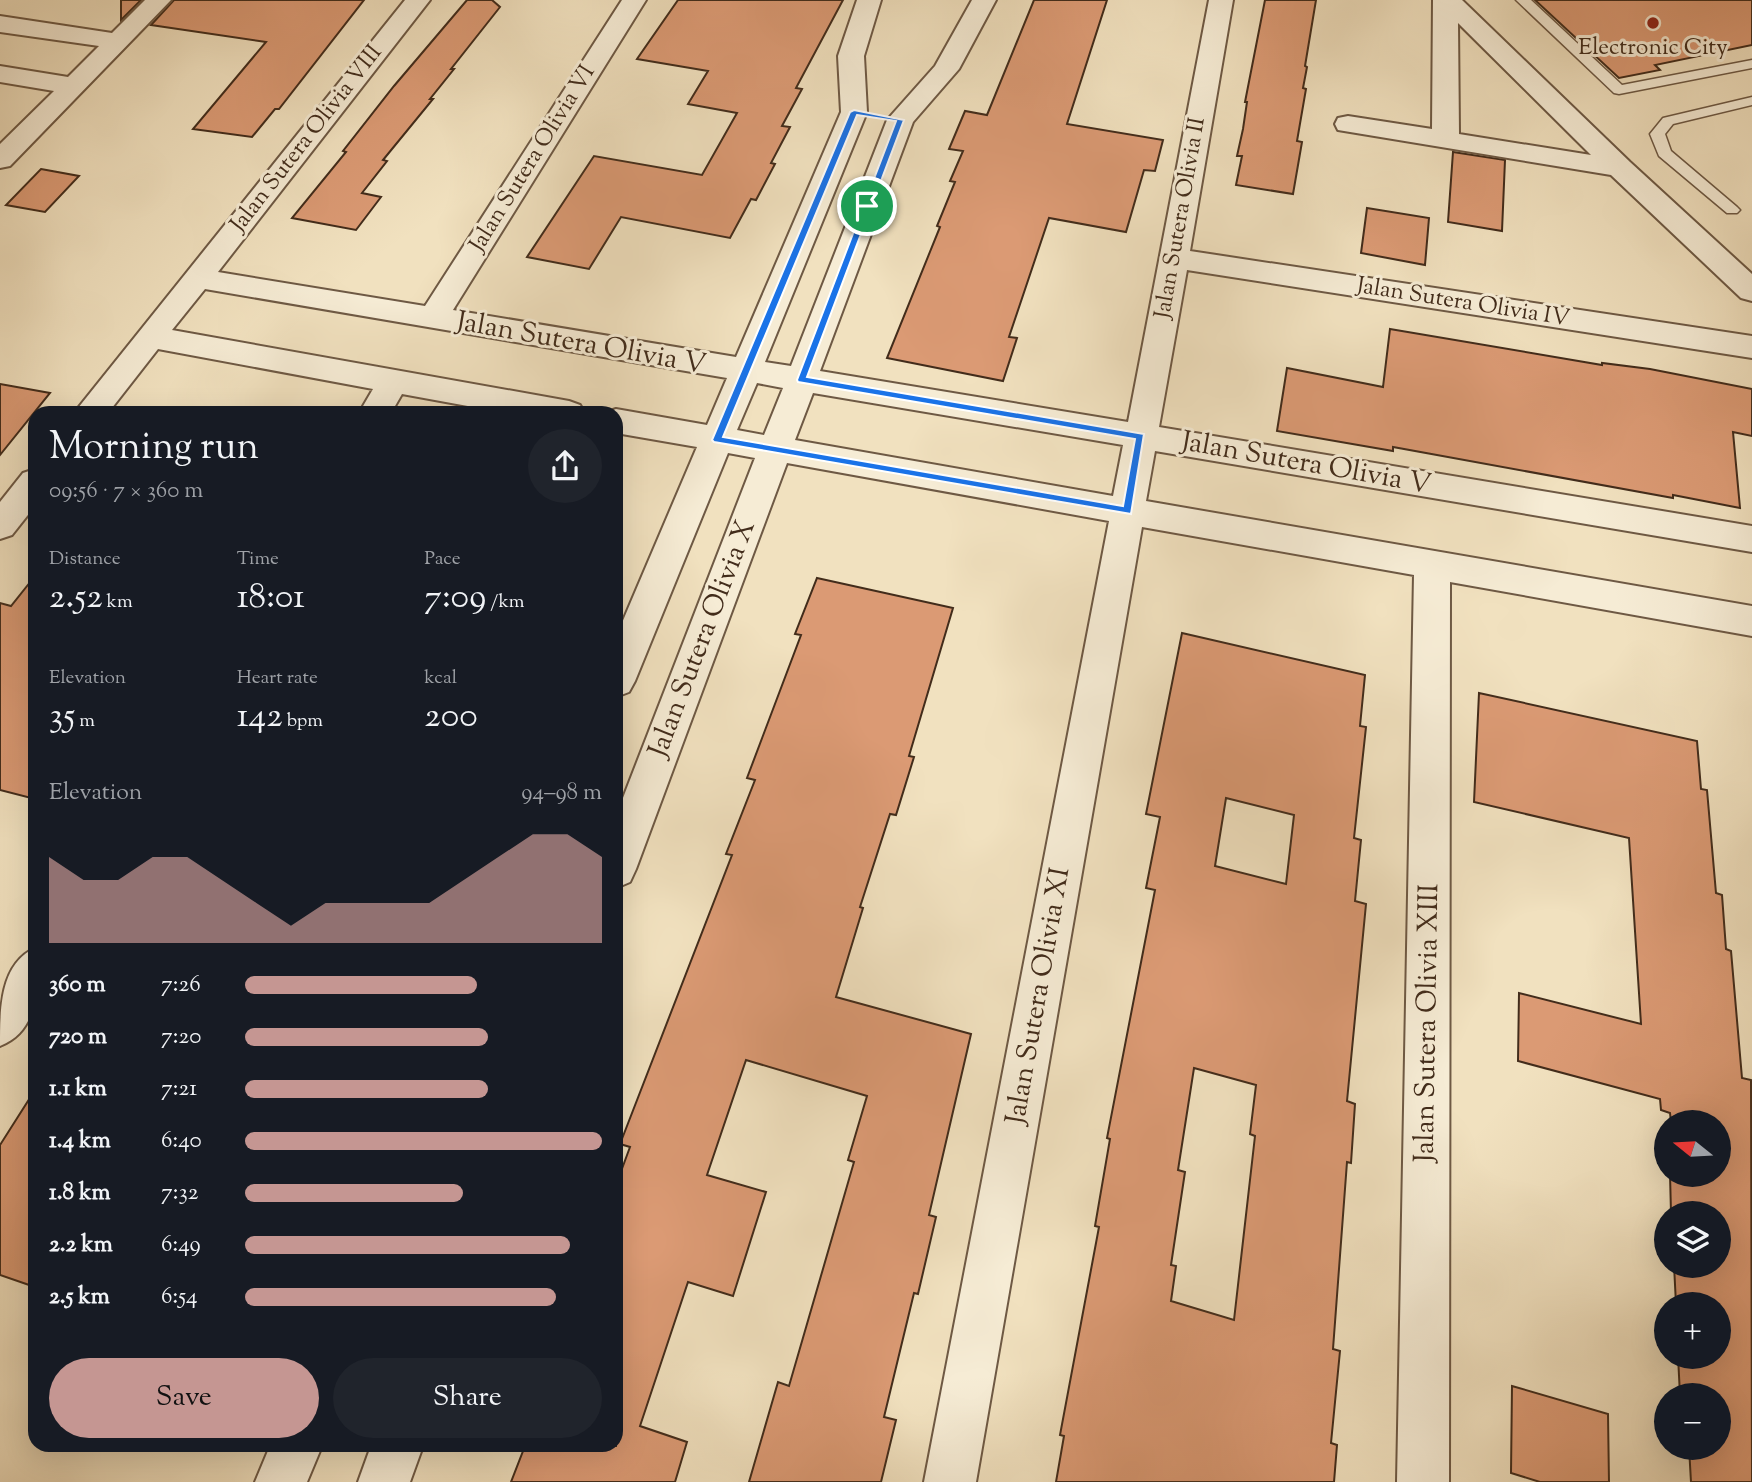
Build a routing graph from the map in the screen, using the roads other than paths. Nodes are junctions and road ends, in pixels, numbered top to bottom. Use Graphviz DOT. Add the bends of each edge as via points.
graph roads {
  1 [pos="159,0"];
  2 [pos="418,0"];
  3 [pos="634,0"];
  4 [pos="869,0"];
  5 [pos="984,0"];
  6 [pos="1221,0"];
  7 [pos="1447,0"];
  8 [pos="1523,0"];
  9 [pos="0,24"];
  10 [pos="118,41"];
  11 [pos="1752,64"];
  12 [pos="0,75"];
  13 [pos="74,86"];
  14 [pos="1752,101"];
  15 [pos="854,112"];
  16 [pos="900,120"];
  17 [pos="1348,124"];
  18 [pos="1446,140"];
  19 [pos="0,160"];
  20 [pos="1620,167"];
  21 [pos="1732,210"];
  22 [pos="1174,258"];
  23 [pos="197,278"];
  24 [pos="1752,291"];
  25 [pos="432,318"];
  26 [pos="150,337"];
  27 [pos="1752,347"];
  28 [pos="745,372"];
  29 [pos="801,380"];
  30 [pos="394,381"];
  31 [pos="96,406"];
  32 [pos="379,406"];
  33 [pos="531,406"];
  34 [pos="623,422"];
  35 [pos="1141,437"];
  36 [pos="717,440"];
  37 [pos="775,449"];
  38 [pos="28,491"];
  39 [pos="1128,511"];
  40 [pos="0,526"];
  41 [pos="1752,539"];
  42 [pos="1432,564"];
  43 [pos="1752,621"];
  44 [pos="623,664"];
  45 [pos="623,851"];
  46 [pos="28,979"];
  47 [pos="0,1025"];
  48 [pos="294,1452"];
  49 [pos="395,1452"];
  50 [pos="281,1482"];
  51 [pos="384,1482"];
  52 [pos="950,1482"];
  53 [pos="1423,1482"];
  1 -- 10 [label="street"];
  2 -- 23 [label="street, Jalan Sutera Olivia VIII"];
  3 -- 25 [label="street, Jalan Sutera Olivia VI"];
  4 -- 15 [label="street" via="851,57"];
  5 -- 16 [label="street" via="946,69"];
  6 -- 22 [label="street, Jalan Sutera Olivia II"];
  7 -- 18 [label="street"];
  7 -- 20 [label="street"];
  8 -- 11 [label="lane" via="1619,90"];
  9 -- 10 [label="street"];
  10 -- 13 [label="street"];
  12 -- 13 [label="street"];
  13 -- 19 [label="street"];
  14 -- 21 [label="lane" via="1668,121 1657,135 1664,153"];
  15 -- 16 [label="street"];
  15 -- 28 [label="street"];
  16 -- 29 [label="street, Jalan Sutera Olivia X"];
  17 -- 18 [label="street"];
  18 -- 20 [label="street"];
  20 -- 24 [label="street"];
  22 -- 27 [label="street, Jalan Sutera Olivia IV"];
  22 -- 35 [label="street, Jalan Sutera Olivia II"];
  23 -- 25 [label="street, Jalan Sutera Olivia V"];
  23 -- 26 [label="street, Jalan Sutera Olivia VIII"];
  25 -- 28 [label="street, Jalan Sutera Olivia V"];
  26 -- 30 [label="street"];
  26 -- 31 [label="street, Jalan Sutera Olivia VIII"];
  28 -- 29 [label="street, Jalan Sutera Olivia V"];
  28 -- 36 [label="street"];
  29 -- 35 [label="street, Jalan Sutera Olivia V"];
  29 -- 37 [label="street, Jalan Sutera Olivia X"];
  30 -- 32 [label="street"];
  30 -- 33 [label="street"];
  34 -- 36 [label="street"];
  35 -- 39 [label="street, Jalan Sutera Olivia II"];
  35 -- 41 [label="street, Jalan Sutera Olivia V"];
  36 -- 37 [label="street"];
  36 -- 44 [label="street"];
  37 -- 39 [label="street"];
  37 -- 45 [label="street, Jalan Sutera Olivia X"];
  38 -- 40 [label="street"];
  39 -- 42 [label="street"];
  39 -- 52 [label="street, Jalan Sutera Olivia XI"];
  42 -- 43 [label="street"];
  42 -- 53 [label="street, Jalan Sutera Olivia XIII"];
  46 -- 47 [label="street"];
  48 -- 50 [label="street"];
  49 -- 51 [label="street"];
}
